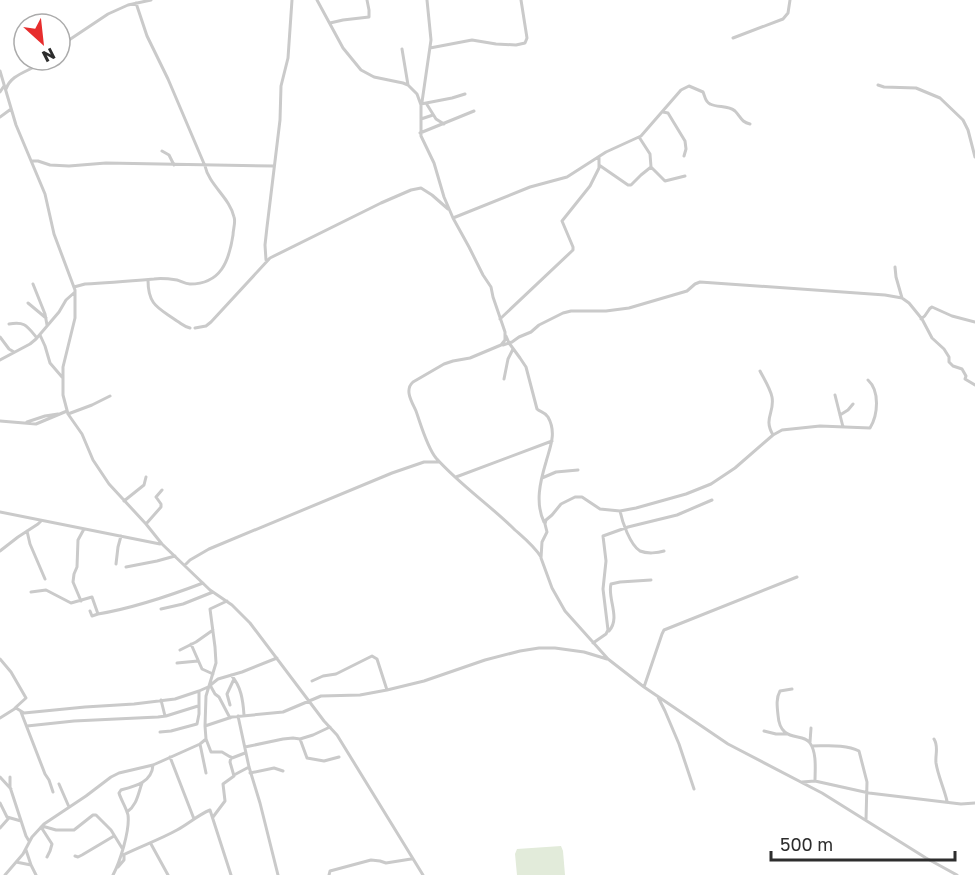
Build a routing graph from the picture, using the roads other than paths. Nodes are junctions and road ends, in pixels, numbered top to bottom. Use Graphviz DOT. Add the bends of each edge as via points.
graph roads {
  1 [pos="151,0"];
  2 [pos="292,0"];
  3 [pos="317,0"];
  4 [pos="367,0"];
  5 [pos="427,0"];
  6 [pos="521,0"];
  7 [pos="790,0"];
  8 [pos="136,3"];
  9 [pos="330,23"];
  10 [pos="72,38"];
  11 [pos="733,38"];
  12 [pos="430,48"];
  13 [pos="402,49"];
  14 [pos="0,71"];
  15 [pos="25,72"];
  16 [pos="878,85"];
  17 [pos="408,86"];
  18 [pos="5,88"];
  19 [pos="0,92"];
  20 [pos="465,94"];
  21 [pos="423,104"];
  22 [pos="11,109"];
  23 [pos="474,111"];
  24 [pos="663,112"];
  25 [pos="434,115"];
  26 [pos="0,117"];
  27 [pos="420,119"];
  28 [pos="444,124"];
  29 [pos="750,124"];
  30 [pos="420,133"];
  31 [pos="639,137"];
  32 [pos="162,151"];
  33 [pos="684,156"];
  34 [pos="599,157"];
  35 [pos="975,158"];
  36 [pos="32,161"];
  37 [pos="174,165"];
  38 [pos="599,165"];
  39 [pos="205,166"];
  40 [pos="274,166"];
  41 [pos="651,167"];
  42 [pos="685,176"];
  43 [pos="449,210"];
  44 [pos="453,218"];
  45 [pos="266,261"];
  46 [pos="895,267"];
  47 [pos="148,280"];
  48 [pos="33,284"];
  49 [pos="74,290"];
  50 [pos="902,298"];
  51 [pos="28,303"];
  52 [pos="46,318"];
  53 [pos="500,319"];
  54 [pos="921,319"];
  55 [pos="975,322"];
  56 [pos="9,324"];
  57 [pos="46,325"];
  58 [pos="190,328"];
  59 [pos="195,328"];
  60 [pos="505,335"];
  61 [pos="38,336"];
  62 [pos="0,337"];
  63 [pos="508,343"];
  64 [pos="501,345"];
  65 [pos="513,349"];
  66 [pos="14,352"];
  67 [pos="0,360"];
  68 [pos="759,371"];
  69 [pos="63,378"];
  70 [pos="504,379"];
  71 [pos="868,380"];
  72 [pos="975,385"];
  73 [pos="835,395"];
  74 [pos="110,396"];
  75 [pos="853,404"];
  76 [pos="67,412"];
  77 [pos="840,415"];
  78 [pos="0,421"];
  79 [pos="843,427"];
  80 [pos="773,435"];
  81 [pos="552,441"];
  82 [pos="441,462"];
  83 [pos="578,470"];
  84 [pos="146,477"];
  85 [pos="456,477"];
  86 [pos="542,478"];
  87 [pos="162,490"];
  88 [pos="712,500"];
  89 [pos="124,501"];
  90 [pos="620,511"];
  91 [pos="0,512"];
  92 [pos="41,521"];
  93 [pos="146,524"];
  94 [pos="545,524"];
  95 [pos="625,528"];
  96 [pos="84,529"];
  97 [pos="27,531"];
  98 [pos="121,536"];
  99 [pos="162,544"];
  100 [pos="0,551"];
  101 [pos="664,551"];
  102 [pos="175,556"];
  103 [pos="541,558"];
  104 [pos="117,564"];
  105 [pos="185,565"];
  106 [pos="126,567"];
  107 [pos="797,577"];
  108 [pos="45,579"];
  109 [pos="651,580"];
  110 [pos="203,583"];
  111 [pos="31,592"];
  112 [pos="213,592"];
  113 [pos="81,600"];
  114 [pos="227,601"];
  115 [pos="161,609"];
  116 [pos="90,611"];
  117 [pos="98,614"];
  118 [pos="213,630"];
  119 [pos="608,632"];
  120 [pos="593,643"];
  121 [pos="191,644"];
  122 [pos="180,650"];
  123 [pos="277,658"];
  124 [pos="0,659"];
  125 [pos="608,659"];
  126 [pos="198,661"];
  127 [pos="177,663"];
  128 [pos="5,664"];
  129 [pos="1,667"];
  130 [pos="213,674"];
  131 [pos="233,676"];
  132 [pos="312,681"];
  133 [pos="209,686"];
  134 [pos="644,687"];
  135 [pos="792,689"];
  136 [pos="387,690"];
  137 [pos="199,692"];
  138 [pos="657,695"];
  139 [pos="161,700"];
  140 [pos="308,701"];
  141 [pos="230,705"];
  142 [pos="198,706"];
  143 [pos="14,708"];
  144 [pos="21,712"];
  145 [pos="244,715"];
  146 [pos="165,716"];
  147 [pos="238,716"];
  148 [pos="0,718"];
  149 [pos="230,718"];
  150 [pos="27,726"];
  151 [pos="205,726"];
  152 [pos="330,727"];
  153 [pos="811,728"];
  154 [pos="764,731"];
  155 [pos="160,732"];
  156 [pos="205,732"];
  157 [pos="788,734"];
  158 [pos="206,739"];
  159 [pos="300,739"];
  160 [pos="934,739"];
  161 [pos="810,742"];
  162 [pos="200,744"];
  163 [pos="195,746"];
  164 [pos="245,747"];
  165 [pos="812,747"];
  166 [pos="246,753"];
  167 [pos="170,757"];
  168 [pos="231,757"];
  169 [pos="339,757"];
  170 [pos="153,765"];
  171 [pos="249,767"];
  172 [pos="283,771"];
  173 [pos="206,773"];
  174 [pos="250,773"];
  175 [pos="234,776"];
  176 [pos="0,777"];
  177 [pos="10,777"];
  178 [pos="815,781"];
  179 [pos="800,782"];
  180 [pos="142,783"];
  181 [pos="59,784"];
  182 [pos="11,789"];
  183 [pos="694,789"];
  184 [pos="53,792"];
  185 [pos="868,792"];
  186 [pos="947,801"];
  187 [pos="0,803"];
  188 [pos="975,803"];
  189 [pos="69,807"];
  190 [pos="127,812"];
  191 [pos="213,818"];
  192 [pos="8,819"];
  193 [pos="194,819"];
  194 [pos="866,820"];
  195 [pos="21,821"];
  196 [pos="41,827"];
  197 [pos="0,828"];
  198 [pos="114,836"];
  199 [pos="29,841"];
  200 [pos="151,843"];
  201 [pos="26,850"];
  202 [pos="122,851"];
  203 [pos="75,856"];
  204 [pos="47,857"];
  205 [pos="412,859"];
  206 [pos="16,862"];
  207 [pos="31,865"];
  208 [pos="4,875"];
  209 [pos="36,875"];
  210 [pos="113,875"];
  211 [pos="168,875"];
  212 [pos="231,875"];
  213 [pos="278,875"];
  214 [pos="328,875"];
  215 [pos="423,875"];
  216 [pos="957,875"];
  1 -- 8 [label="street"];
  2 -- 40 [label="street"];
  3 -- 9 [label="street"];
  4 -- 9 [label="street" via="368,17"];
  5 -- 12 [label="street"];
  6 -- 12 [label="street" via="526,38 522,45 472,39"];
  7 -- 11 [label="street" via="783,19"];
  8 -- 10 [label="street" via="103,16"];
  8 -- 39 [label="street"];
  9 -- 17 [label="street" via="361,70"];
  12 -- 21 [label="street"];
  13 -- 17 [label="street"];
  14 -- 18 [label="street"];
  15 -- 18 [label="street"];
  16 -- 35 [label="street" via="916,88 940,98 963,120"];
  17 -- 21 [label="street"];
  18 -- 19 [label="street"];
  18 -- 22 [label="street"];
  20 -- 21 [label="street"];
  21 -- 25 [label="street"];
  21 -- 27 [label="street"];
  22 -- 26 [label="street"];
  22 -- 36 [label="street"];
  23 -- 28 [label="street"];
  24 -- 29 [label="street" via="681,90 690,86 703,92 710,104 734,110 742,122"];
  24 -- 31 [label="street"];
  24 -- 33 [label="street" via="668,113 686,141"];
  25 -- 27 [label="street"];
  25 -- 28 [label="street"];
  27 -- 30 [label="street"];
  28 -- 30 [label="street"];
  30 -- 43 [label="street"];
  31 -- 34 [label="street"];
  31 -- 41 [label="street" via="650,154"];
  32 -- 37 [label="street"];
  34 -- 38 [label="street"];
  34 -- 44 [label="street" via="563,178"];
  36 -- 37 [label="street" via="56,166"];
  36 -- 49 [label="street"];
  37 -- 39 [label="street"];
  38 -- 41 [label="street" via="629,186"];
  38 -- 53 [label="street" via="587,190 562,221 573,250"];
  39 -- 40 [label="street"];
  39 -- 47 [label="street" via="234,216 225,265 211,278 198,283"];
  40 -- 45 [label="street"];
  41 -- 42 [label="street" via="666,181"];
  43 -- 44 [label="street"];
  43 -- 45 [label="street" via="425,189 411,190"];
  44 -- 53 [label="street" via="490,286"];
  45 -- 59 [label="street" via="211,322"];
  46 -- 50 [label="street"];
  47 -- 49 [label="street" via="85,284"];
  47 -- 58 [label="street" via="155,305"];
  48 -- 52 [label="street"];
  49 -- 57 [label="street"];
  49 -- 69 [label="street" via="75,318"];
  50 -- 54 [label="street"];
  50 -- 63 [label="street" via="700,282 687,291 629,308 563,313"];
  51 -- 52 [label="street"];
  52 -- 57 [label="street"];
  53 -- 60 [label="street"];
  54 -- 55 [label="street" via="932,307"];
  54 -- 72 [label="street" via="949,362 962,369 965,379"];
  56 -- 61 [label="street" via="23,324"];
  57 -- 61 [label="street"];
  60 -- 63 [label="street"];
  60 -- 64 [label="street"];
  61 -- 66 [label="street"];
  61 -- 69 [label="street" via="50,363"];
  62 -- 66 [label="street"];
  63 -- 64 [label="street"];
  63 -- 65 [label="street"];
  64 -- 82 [label="street" via="444,364 409,386 410,398 434,455"];
  65 -- 70 [label="street"];
  65 -- 81 [label="street" via="526,366 537,410 548,417"];
  66 -- 67 [label="street"];
  68 -- 80 [label="street" via="772,397 768,423"];
  69 -- 76 [label="street"];
  71 -- 79 [label="street" via="876,398 871,426"];
  73 -- 77 [label="street"];
  74 -- 76 [label="street"];
  75 -- 77 [label="street"];
  76 -- 78 [label="street" via="36,424"];
  76 -- 89 [label="street" via="105,479"];
  77 -- 79 [label="street"];
  79 -- 80 [label="street" via="799,427"];
  80 -- 90 [label="street" via="711,484"];
  81 -- 85 [label="street"];
  81 -- 86 [label="street"];
  82 -- 85 [label="street"];
  82 -- 105 [label="street" via="424,462 388,475 205,551"];
  83 -- 86 [label="street"];
  84 -- 89 [label="street" via="144,485"];
  85 -- 103 [label="street"];
  86 -- 94 [label="street" via="539,505"];
  87 -- 93 [label="street" via="156,497 162,506"];
  88 -- 95 [label="street" via="677,515"];
  89 -- 93 [label="street"];
  90 -- 94 [label="street" via="600,510 576,496 561,504"];
  90 -- 95 [label="street"];
  91 -- 92 [label="street"];
  92 -- 96 [label="street"];
  92 -- 97 [label="street"];
  93 -- 99 [label="street"];
  94 -- 103 [label="street"];
  95 -- 101 [label="street" via="640,551"];
  95 -- 119 [label="street" via="603,538"];
  96 -- 98 [label="street"];
  96 -- 113 [label="street" via="78,540 73,582"];
  97 -- 100 [label="street"];
  97 -- 108 [label="street"];
  98 -- 99 [label="street"];
  98 -- 104 [label="street"];
  99 -- 102 [label="street"];
  102 -- 105 [label="street"];
  102 -- 106 [label="street"];
  103 -- 120 [label="street" via="557,598"];
  105 -- 110 [label="street"];
  107 -- 134 [label="street" via="664,630"];
  109 -- 119 [label="street" via="611,584 613,625"];
  110 -- 112 [label="street"];
  110 -- 117 [label="street"];
  111 -- 113 [label="street" via="46,590 70,603"];
  112 -- 114 [label="street"];
  112 -- 115 [label="street"];
  113 -- 117 [label="street" via="92,597"];
  114 -- 118 [label="street" via="210,609"];
  114 -- 123 [label="street"];
  116 -- 117 [label="street" via="92,616"];
  118 -- 121 [label="street"];
  118 -- 130 [label="street"];
  119 -- 120 [label="street"];
  120 -- 125 [label="street"];
  121 -- 122 [label="street"];
  121 -- 126 [label="street"];
  123 -- 131 [label="street"];
  123 -- 140 [label="street"];
  124 -- 128 [label="street"];
  125 -- 134 [label="street"];
  125 -- 136 [label="street" via="577,651 539,648"];
  126 -- 127 [label="street"];
  126 -- 130 [label="street" via="204,671"];
  128 -- 129 [label="street"];
  128 -- 143 [label="street" via="26,698"];
  130 -- 133 [label="street"];
  131 -- 133 [label="street" via="215,680"];
  131 -- 141 [label="street" via="226,694"];
  131 -- 145 [label="street" via="241,693"];
  132 -- 136 [label="street" via="372,657 377,659"];
  133 -- 137 [label="street"];
  133 -- 149 [label="street"];
  133 -- 151 [label="street"];
  134 -- 138 [label="street"];
  135 -- 157 [label="street" via="780,691 777,696 778,723"];
  136 -- 140 [label="street" via="326,695"];
  137 -- 139 [label="street"];
  137 -- 142 [label="street"];
  138 -- 179 [label="street" via="728,744"];
  138 -- 183 [label="street"];
  139 -- 144 [label="street"];
  139 -- 146 [label="street"];
  140 -- 145 [label="street" via="283,712"];
  140 -- 152 [label="street"];
  142 -- 146 [label="street"];
  142 -- 155 [label="street" via="197,724"];
  143 -- 144 [label="street"];
  143 -- 148 [label="street"];
  144 -- 150 [label="street"];
  145 -- 147 [label="street"];
  146 -- 150 [label="street"];
  147 -- 149 [label="street"];
  147 -- 164 [label="street"];
  149 -- 151 [label="street"];
  150 -- 184 [label="street"];
  151 -- 156 [label="street"];
  152 -- 159 [label="street"];
  152 -- 205 [label="street"];
  153 -- 161 [label="street"];
  154 -- 157 [label="street"];
  156 -- 158 [label="street"];
  156 -- 163 [label="street"];
  157 -- 161 [label="street"];
  158 -- 162 [label="street"];
  158 -- 168 [label="street" via="210,752"];
  159 -- 164 [label="street"];
  159 -- 169 [label="street" via="307,758"];
  160 -- 186 [label="street"];
  161 -- 165 [label="street"];
  162 -- 163 [label="street"];
  162 -- 173 [label="street"];
  163 -- 167 [label="street"];
  164 -- 166 [label="street"];
  165 -- 178 [label="street"];
  165 -- 185 [label="street" via="846,747 860,752"];
  166 -- 168 [label="street"];
  166 -- 171 [label="street"];
  167 -- 170 [label="street"];
  167 -- 193 [label="street"];
  168 -- 175 [label="street"];
  170 -- 180 [label="street" via="152,774"];
  170 -- 189 [label="street" via="114,776"];
  171 -- 174 [label="street"];
  171 -- 175 [label="street"];
  172 -- 174 [label="street" via="274,768"];
  174 -- 213 [label="street"];
  175 -- 191 [label="street" via="223,784 225,801"];
  176 -- 182 [label="street"];
  177 -- 182 [label="street"];
  178 -- 179 [label="street"];
  178 -- 185 [label="street"];
  179 -- 194 [label="street"];
  180 -- 190 [label="street" via="133,807"];
  180 -- 190 [label="street" via="119,792"];
  181 -- 189 [label="street"];
  182 -- 195 [label="street"];
  185 -- 186 [label="street"];
  185 -- 194 [label="street"];
  186 -- 188 [label="street"];
  187 -- 192 [label="street"];
  189 -- 196 [label="street"];
  190 -- 202 [label="street"];
  191 -- 193 [label="street" via="210,810"];
  191 -- 212 [label="street"];
  192 -- 195 [label="street"];
  192 -- 197 [label="street"];
  193 -- 200 [label="street"];
  194 -- 216 [label="street"];
  195 -- 199 [label="street"];
  196 -- 198 [label="street" via="74,830 94,814"];
  196 -- 199 [label="street"];
  196 -- 204 [label="street" via="52,844"];
  198 -- 202 [label="street"];
  198 -- 203 [label="street"];
  199 -- 201 [label="street"];
  200 -- 202 [label="street"];
  200 -- 211 [label="street"];
  201 -- 206 [label="street"];
  201 -- 207 [label="street"];
  202 -- 210 [label="street"];
  205 -- 214 [label="street" via="386,863 371,860 335,869"];
  205 -- 215 [label="street"];
  206 -- 207 [label="street"];
  206 -- 208 [label="street"];
  207 -- 209 [label="street"];
}
